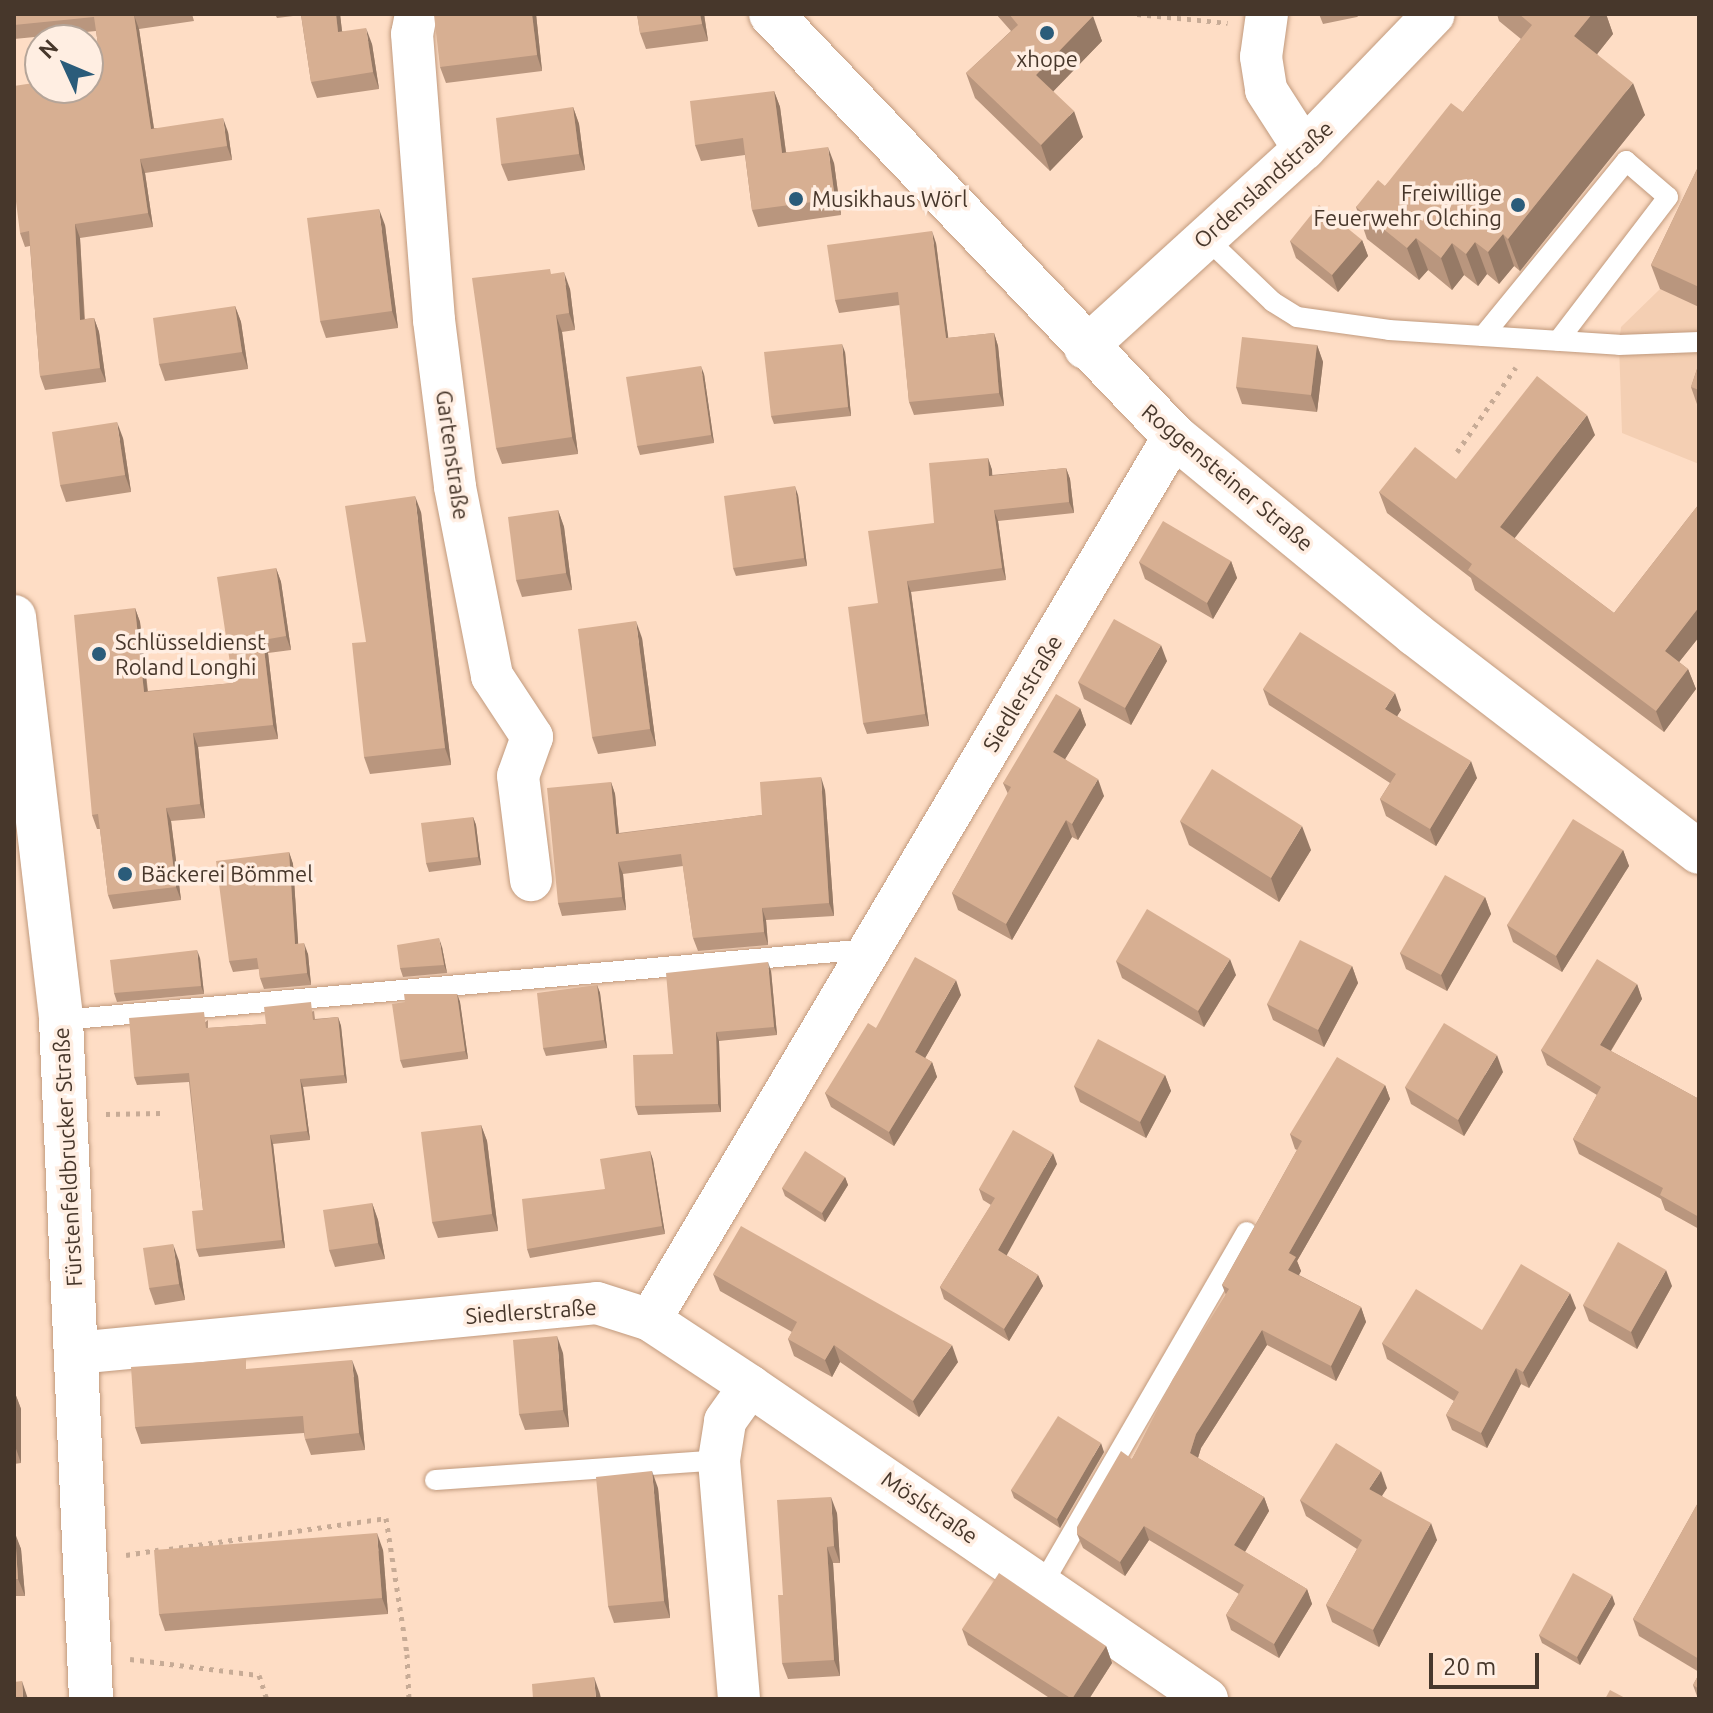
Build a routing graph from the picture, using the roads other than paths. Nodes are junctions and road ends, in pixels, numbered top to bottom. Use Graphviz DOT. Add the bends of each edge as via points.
graph roads {
  1 [pos="416,14"];
  2 [pos="771,14"];
  3 [pos="1434,14"];
  4 [pos="1266,19"];
  5 [pos="1304,149"];
  6 [pos="1205,237"];
  7 [pos="1483,336"];
  8 [pos="1558,341"];
  9 [pos="1699,342"];
  10 [pos="1085,348"];
  11 [pos="1174,436"];
  12 [pos="14,617"];
  13 [pos="1699,852"];
  14 [pos="531,880"];
  15 [pos="869,949"];
  16 [pos="61,1020"];
  17 [pos="1247,1232"];
  18 [pos="650,1320"];
  19 [pos="76,1353"];
  20 [pos="750,1386"];
  21 [pos="719,1460"];
  22 [pos="435,1480"];
  23 [pos="1042,1585"];
  24 [pos="1200,1697"];
  25 [pos="91,1699"];
  26 [pos="739,1699"];
  1 -- 14 [label="street, Gartenstraße" via="412,34 434,320 455,487 492,676 532,737 518,776"];
  2 -- 10 [label="main road, Roggensteiner Straße"];
  3 -- 5 [label="street, Ordenslandstraße"];
  4 -- 5 [label="street" via="1261,57 1266,90"];
  5 -- 6 [label="street, Ordenslandstraße"];
  6 -- 7 [label="lane" via="1273,302 1297,317"];
  6 -- 10 [label="street, Ordenslandstraße"];
  7 -- 8 [label="lane"];
  7 -- 8 [label="lane" via="1626,161 1668,197"];
  8 -- 9 [label="lane"];
  10 -- 11 [label="main road, Roggensteiner Straße"];
  11 -- 13 [label="main road, Roggensteiner Straße" via="1415,634"];
  11 -- 15 [label="street, Siedlerstraße"];
  12 -- 16 [label="main road, Fürstenfeldbrucker Straße"];
  15 -- 16 [label="lane"];
  15 -- 18 [label="street, Siedlerstraße"];
  16 -- 19 [label="main road, Fürstenfeldbrucker Straße"];
  17 -- 23 [label="lane"];
  18 -- 19 [label="street, Siedlerstraße" via="597,1303"];
  18 -- 20 [label="street, Möslstraße"];
  19 -- 25 [label="main road, Fürstenfeldbrucker Straße"];
  20 -- 21 [label="street" via="725,1421"];
  20 -- 23 [label="street, Möslstraße"];
  21 -- 22 [label="lane"];
  21 -- 26 [label="street"];
  23 -- 24 [label="street, Möslstraße"];
}
